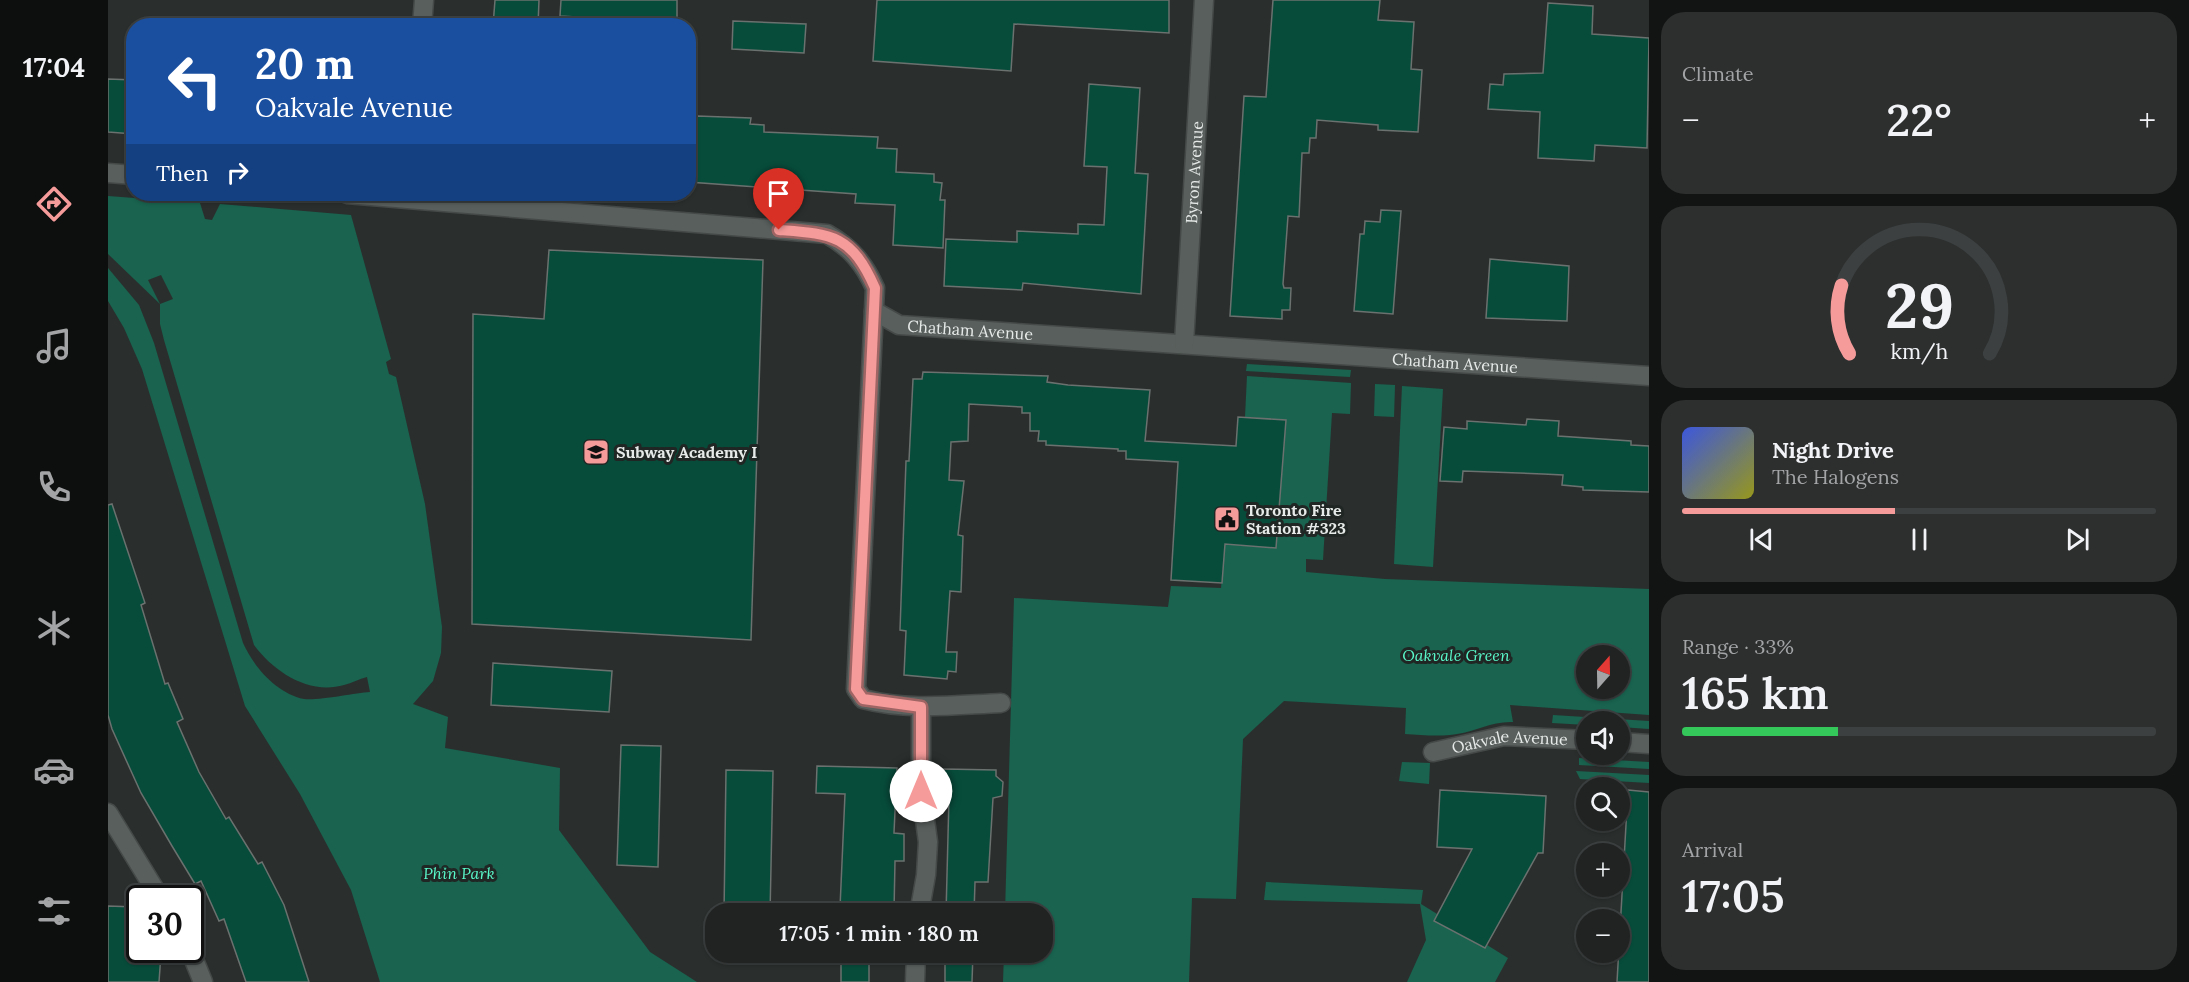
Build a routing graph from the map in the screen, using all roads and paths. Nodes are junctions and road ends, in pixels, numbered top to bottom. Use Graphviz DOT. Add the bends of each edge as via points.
graph roads {
  1 [pos="424,0"];
  2 [pos="1204,0"];
  3 [pos="423,18"];
  4 [pos="108,173"];
  5 [pos="126,175"];
  6 [pos="457,201"];
  7 [pos="874,311"];
  8 [pos="1184,344"];
  9 [pos="1649,376"];
  10 [pos="1001,703"];
  11 [pos="921,707"];
  12 [pos="1576,739"];
  13 [pos="1630,743"];
  14 [pos="1649,744"];
  15 [pos="1433,752"];
  16 [pos="108,813"];
  17 [pos="152,885"];
  18 [pos="920,903"];
  19 [pos="195,963"];
  20 [pos="916,963"];
  21 [pos="202,982"];
  22 [pos="915,982"];
  1 -- 3 [label="street"];
  2 -- 8 [label="street, Byron Avenue"];
  4 -- 5 [label="street"];
  6 -- 7 [label="street" via="827,234 845,244 866,267 875,288"];
  7 -- 8 [label="street, Chatham Avenue" via="899,325"];
  7 -- 11 [label="street" via="856,689 863,699"];
  8 -- 9 [label="street, Chatham Avenue"];
  10 -- 11 [label="street"];
  11 -- 18 [label="street" via="921,791 928,842"];
  12 -- 15 [label="street, Oakvale Avenue" via="1504,736"];
  13 -- 14 [label="street"];
  16 -- 17 [label="street"];
  19 -- 21 [label="street"];
  20 -- 22 [label="street"];
}
